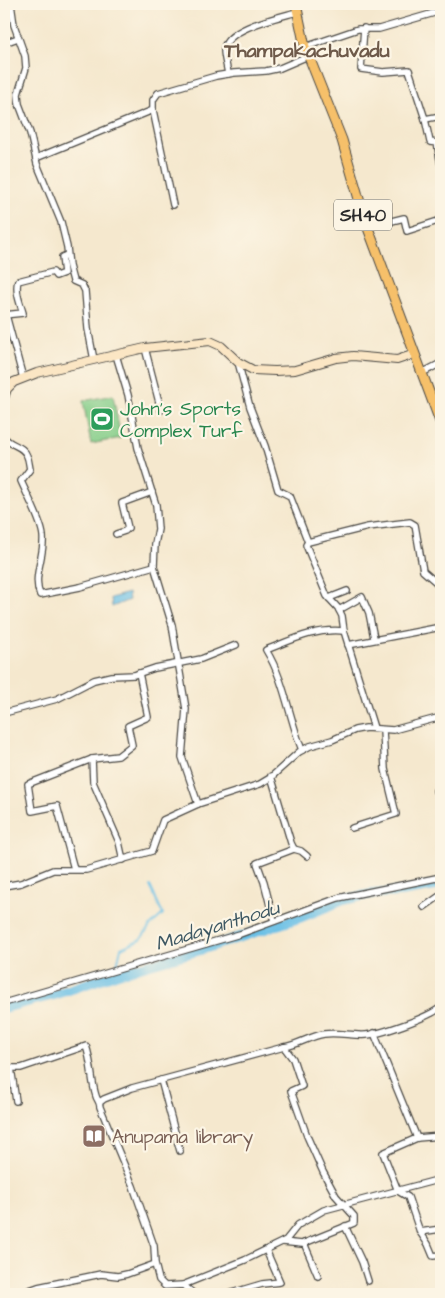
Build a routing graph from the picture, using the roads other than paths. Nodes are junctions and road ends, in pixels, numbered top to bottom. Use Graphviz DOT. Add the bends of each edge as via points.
graph roads {
  1 [pos="11,4"];
  2 [pos="296,8"];
  3 [pos="441,11"];
  4 [pos="364,28"];
  5 [pos="18,38"];
  6 [pos="4,43"];
  7 [pos="306,51"];
  8 [pos="228,74"];
  9 [pos="153,110"];
  10 [pos="441,116"];
  11 [pos="425,120"];
  12 [pos="36,158"];
  13 [pos="441,165"];
  14 [pos="173,205"];
  15 [pos="441,220"];
  16 [pos="367,227"];
  17 [pos="67,255"];
  18 [pos="5,315"];
  19 [pos="145,348"];
  20 [pos="415,354"];
  21 [pos="116,355"];
  22 [pos="94,360"];
  23 [pos="238,362"];
  24 [pos="441,364"];
  25 [pos="422,373"];
  26 [pos="23,378"];
  27 [pos="4,398"];
  28 [pos="161,410"];
  29 [pos="441,424"];
  30 [pos="4,437"];
  31 [pos="152,492"];
  32 [pos="116,534"];
  33 [pos="308,542"];
  34 [pos="154,566"];
  35 [pos="346,591"];
  36 [pos="329,598"];
  37 [pos="441,607"];
  38 [pos="339,610"];
  39 [pos="441,627"];
  40 [pos="344,631"];
  41 [pos="374,638"];
  42 [pos="348,644"];
  43 [pos="236,645"];
  44 [pos="179,664"];
  45 [pos="139,674"];
  46 [pos="4,713"];
  47 [pos="441,717"];
  48 [pos="374,728"];
  49 [pos="383,730"];
  50 [pos="302,750"];
  51 [pos="92,759"];
  52 [pos="271,776"];
  53 [pos="198,804"];
  54 [pos="352,828"];
  55 [pos="294,850"];
  56 [pos="307,856"];
  57 [pos="122,860"];
  58 [pos="74,869"];
  59 [pos="441,878"];
  60 [pos="4,886"];
  61 [pos="441,895"];
  62 [pos="424,907"];
  63 [pos="274,921"];
  64 [pos="4,1003"];
  65 [pos="441,1007"];
  66 [pos="374,1033"];
  67 [pos="284,1047"];
  68 [pos="4,1068"];
  69 [pos="11,1068"];
  70 [pos="161,1080"];
  71 [pos="16,1101"];
  72 [pos="100,1102"];
  73 [pos="441,1136"];
  74 [pos="418,1138"];
  75 [pos="180,1151"];
  76 [pos="441,1180"];
  77 [pos="398,1191"];
  78 [pos="345,1204"];
  79 [pos="345,1226"];
  80 [pos="441,1229"];
  81 [pos="420,1232"];
  82 [pos="283,1242"];
  83 [pos="304,1243"];
  84 [pos="266,1250"];
  85 [pos="441,1255"];
  86 [pos="155,1264"];
  87 [pos="318,1276"];
  88 [pos="368,1281"];
  89 [pos="183,1285"];
  90 [pos="18,1294"];
  91 [pos="194,1294"];
  92 [pos="228,1294"];
  1 -- 5 [label="street"];
  2 -- 7 [label="main road, SH40"];
  2 -- 8 [label="street" via="234,34 224,50"];
  3 -- 4 [label="street" via="379,29"];
  4 -- 7 [label="street" via="348,31"];
  4 -- 11 [label="street" via="361,69 383,72 409,70"];
  5 -- 6 [label="street"];
  5 -- 12 [label="street" via="26,56 26,68 18,94"];
  7 -- 8 [label="street" via="280,68"];
  7 -- 16 [label="main road, SH40" via="342,140"];
  8 -- 9 [label="street" via="158,93 153,100"];
  9 -- 12 [label="street"];
  9 -- 14 [label="street"];
  10 -- 11 [label="street"];
  11 -- 13 [label="street" via="430,142 437,143"];
  12 -- 17 [label="street" via="61,222"];
  15 -- 16 [label="street" via="407,231 404,218"];
  16 -- 20 [label="main road, SH40"];
  17 -- 18 [label="street" via="62,257 64,273 56,276 53,272 18,281 23,313"];
  17 -- 22 [label="street" via="73,281 82,285 85,291"];
  18 -- 26 [label="street"];
  19 -- 21 [label="street"];
  19 -- 23 [label="street" via="210,341 221,346"];
  19 -- 28 [label="street"];
  20 -- 23 [label="street" via="397,360 353,356 336,358 295,370 275,371 253,370"];
  20 -- 25 [label="main road, SH40"];
  21 -- 22 [label="street"];
  21 -- 31 [label="street"];
  22 -- 26 [label="street"];
  23 -- 33 [label="street" via="278,490 290,496"];
  24 -- 25 [label="street"];
  25 -- 29 [label="main road, SH40"];
  26 -- 27 [label="street" via="7,389"];
  30 -- 34 [label="street" via="8,443 22,449 30,469 21,481 43,536 38,574 40,595"];
  31 -- 32 [label="street" via="122,503 128,528"];
  31 -- 34 [label="street" via="158,528"];
  33 -- 36 [label="street" via="306,545 318,577"];
  33 -- 37 [label="street" via="368,527 410,522 416,525 423,571 436,583"];
  34 -- 44 [label="street" via="172,625"];
  35 -- 36 [label="street"];
  36 -- 38 [label="street"];
  38 -- 40 [label="street"];
  38 -- 41 [label="street" via="362,597"];
  39 -- 41 [label="street"];
  40 -- 42 [label="street"];
  40 -- 50 [label="street" via="329,629 309,633 266,650 275,664"];
  41 -- 42 [label="street"];
  42 -- 48 [label="street"];
  43 -- 44 [label="street"];
  44 -- 45 [label="street"];
  44 -- 53 [label="street" via="186,709 182,756"];
  45 -- 46 [label="street" via="94,680 57,699"];
  45 -- 51 [label="street" via="148,718 128,726 132,745 118,756"];
  47 -- 49 [label="street"];
  48 -- 49 [label="street"];
  48 -- 50 [label="street" via="355,730"];
  49 -- 54 [label="street" via="384,769 396,814"];
  50 -- 52 [label="street"];
  51 -- 57 [label="street" via="93,782 119,842"];
  51 -- 58 [label="street" via="28,784 32,811 57,806"];
  52 -- 53 [label="street" via="260,784"];
  52 -- 55 [label="street"];
  53 -- 57 [label="street" via="162,820 152,851"];
  55 -- 56 [label="street"];
  55 -- 63 [label="street" via="257,862"];
  57 -- 58 [label="street" via="86,870"];
  58 -- 60 [label="street" via="53,870"];
  59 -- 63 [label="street" via="338,898"];
  61 -- 62 [label="street"];
  63 -- 64 [label="street"];
  65 -- 66 [label="street" via="425,1017"];
  66 -- 67 [label="street" via="322,1034"];
  66 -- 74 [label="street"];
  67 -- 70 [label="street"];
  67 -- 78 [label="street" via="293,1059 302,1086 291,1091 306,1136 336,1196"];
  68 -- 69 [label="street"];
  69 -- 71 [label="street"];
  69 -- 72 [label="street" via="21,1068 86,1046"];
  70 -- 72 [label="street"];
  70 -- 75 [label="street"];
  72 -- 86 [label="street" via="154,1246"];
  73 -- 74 [label="street"];
  74 -- 77 [label="street" via="383,1153"];
  76 -- 77 [label="street"];
  77 -- 78 [label="street"];
  77 -- 81 [label="street" via="408,1197"];
  78 -- 79 [label="street" via="354,1216 354,1223"];
  78 -- 82 [label="street" via="324,1210 298,1225"];
  79 -- 83 [label="street"];
  79 -- 88 [label="street"];
  80 -- 81 [label="street"];
  81 -- 85 [label="street" via="433,1256"];
  82 -- 83 [label="street"];
  82 -- 84 [label="street"];
  83 -- 87 [label="street"];
  84 -- 89 [label="street"];
  84 -- 92 [label="street" via="280,1282"];
  86 -- 89 [label="street" via="159,1280 165,1286"];
  86 -- 90 [label="street" via="118,1276 101,1274"];
  89 -- 91 [label="street"];
}
